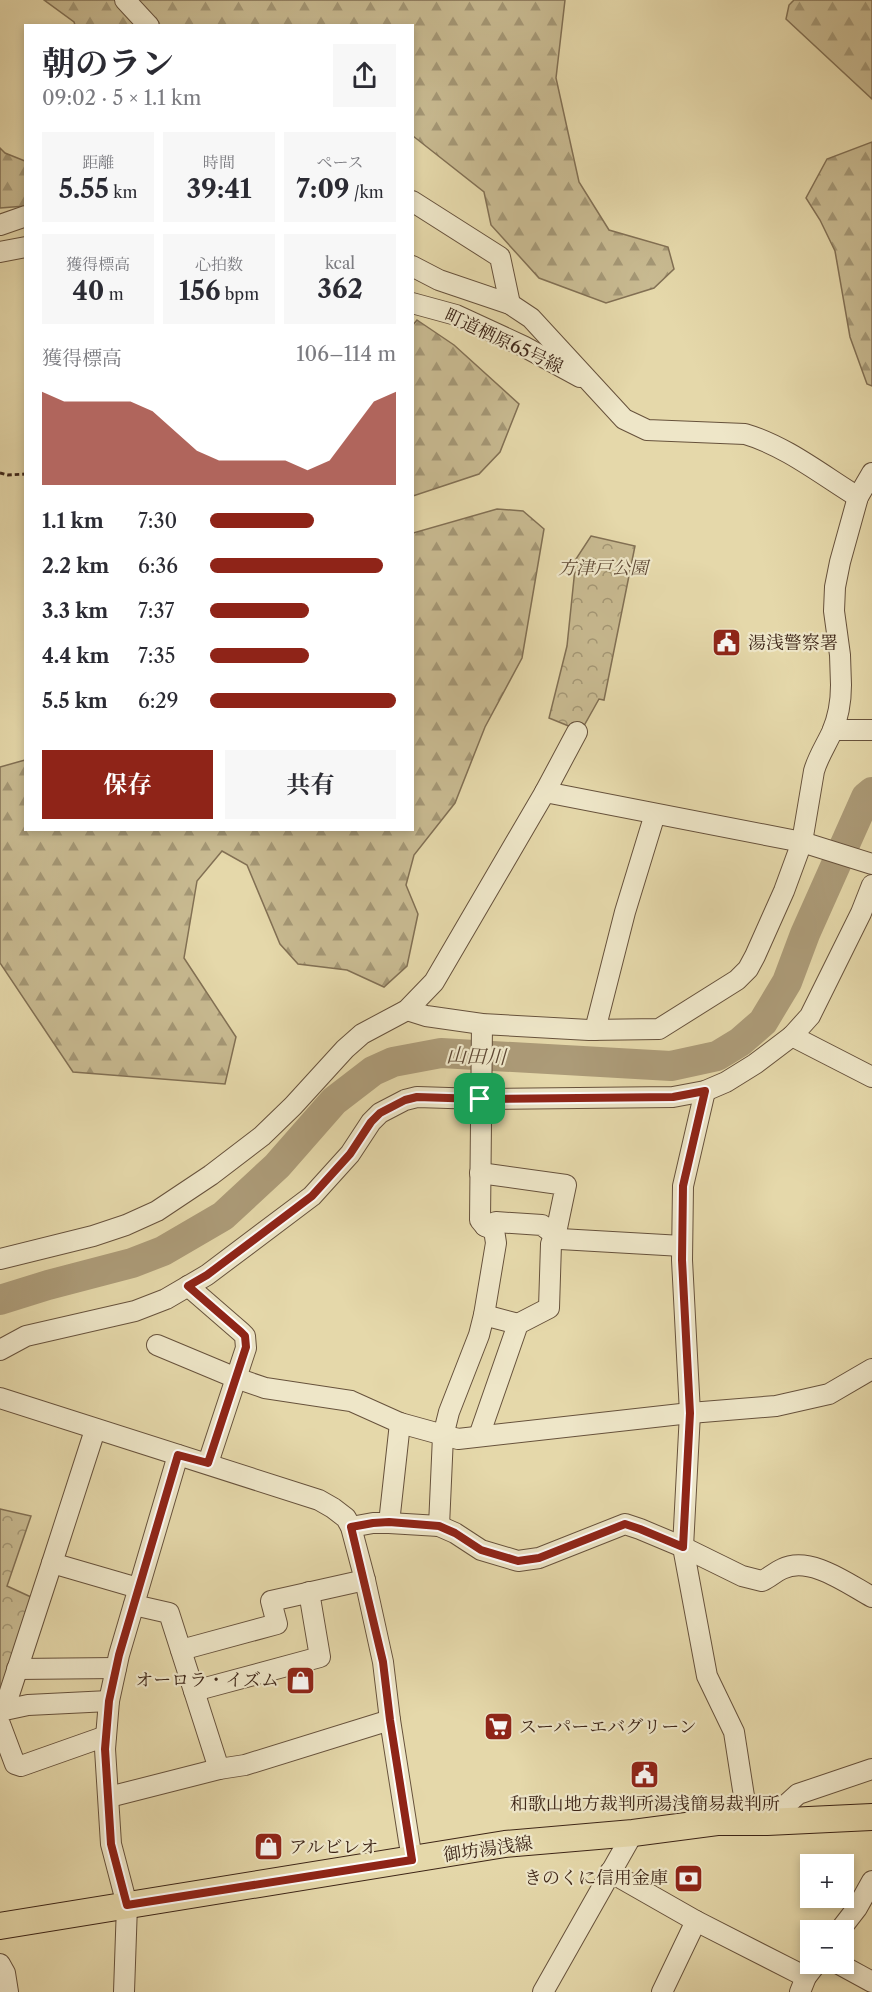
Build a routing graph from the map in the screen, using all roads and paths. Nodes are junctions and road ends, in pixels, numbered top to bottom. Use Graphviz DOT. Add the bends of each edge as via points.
graph roads {
  1 [pos="125,0"];
  2 [pos="147,24"];
  3 [pos="414,202"];
  4 [pos="24,217"];
  5 [pos="0,225"];
  6 [pos="24,247"];
  7 [pos="0,252"];
  8 [pos="414,267"];
  9 [pos="414,304"];
  10 [pos="510,304"];
  11 [pos="593,384"];
  12 [pos="872,472"];
  13 [pos="0,473"];
  14 [pos="24,474"];
  15 [pos="858,496"];
  16 [pos="833,730"];
  17 [pos="872,730"];
  18 [pos="577,732"];
  19 [pos="545,792"];
  20 [pos="655,814"];
  21 [pos="808,844"];
  22 [pos="868,863"];
  23 [pos="872,885"];
  24 [pos="407,1010"];
  25 [pos="482,1029"];
  26 [pos="595,1030"];
  27 [pos="792,1036"];
  28 [pos="872,1077"];
  29 [pos="705,1091"];
  30 [pos="481,1095"];
  31 [pos="480,1173"];
  32 [pos="484,1226"];
  33 [pos="554,1236"];
  34 [pos="682,1246"];
  35 [pos="0,1258"];
  36 [pos="188,1286"];
  37 [pos="484,1315"];
  38 [pos="518,1324"];
  39 [pos="157,1345"];
  40 [pos="0,1350"];
  41 [pos="872,1369"];
  42 [pos="236,1378"];
  43 [pos="0,1398"];
  44 [pos="690,1413"];
  45 [pos="400,1423"];
  46 [pos="95,1430"];
  47 [pos="442,1436"];
  48 [pos="479,1436"];
  49 [pos="178,1455"];
  50 [pos="208,1463"];
  51 [pos="389,1522"];
  52 [pos="439,1526"];
  53 [pos="351,1527"];
  54 [pos="683,1547"];
  55 [pos="52,1563"];
  56 [pos="365,1580"];
  57 [pos="309,1592"];
  58 [pos="136,1597"];
  59 [pos="872,1597"];
  60 [pos="181,1650"];
  61 [pos="17,1668"];
  62 [pos="116,1668"];
  63 [pos="194,1691"];
  64 [pos="109,1701"];
  65 [pos="1,1715"];
  66 [pos="390,1720"];
  67 [pos="106,1736"];
  68 [pos="219,1769"];
  69 [pos="872,1769"];
  70 [pos="109,1797"];
  71 [pos="872,1817"];
  72 [pos="758,1822"];
  73 [pos="633,1833"];
  74 [pos="412,1860"];
  75 [pos="610,1872"];
  76 [pos="872,1881"];
  77 [pos="127,1905"];
  78 [pos="848,1920"];
  79 [pos="696,1921"];
  80 [pos="0,1926"];
  81 [pos="0,1964"];
  82 [pos="854,1972"];
  83 [pos="807,1978"];
  84 [pos="872,1982"];
  85 [pos="8,1992"];
  86 [pos="124,1992"];
  87 [pos="543,1992"];
  88 [pos="662,1992"];
  1 -- 2 [label="street"];
  3 -- 10 [label="street" via="501,257"];
  4 -- 5 [label="street"];
  6 -- 7 [label="street"];
  8 -- 10 [label="street" via="439,280"];
  9 -- 11 [label="street, 町道栖原65号線" via="456,315"];
  10 -- 11 [label="street" via="531,318"];
  11 -- 15 [label="street" via="624,419 647,430 757,437"];
  12 -- 15 [label="street"];
  13 -- 14 [label="path"];
  15 -- 16 [label="street" via="834,599 841,697"];
  16 -- 17 [label="street"];
  16 -- 21 [label="street" via="814,771"];
  18 -- 19 [label="street"];
  19 -- 20 [label="street"];
  19 -- 24 [label="street" via="434,982"];
  20 -- 21 [label="street"];
  20 -- 26 [label="street"];
  21 -- 22 [label="street"];
  21 -- 26 [label="street" via="755,956 737,981 659,1029"];
  23 -- 27 [label="street" via="810,1016"];
  24 -- 25 [label="street"];
  24 -- 35 [label="street" via="362,1034 262,1136 157,1211 93,1236"];
  25 -- 26 [label="street"];
  25 -- 30 [label="street"];
  27 -- 28 [label="street"];
  27 -- 29 [label="street" via="755,1064"];
  29 -- 30 [label="street" via="673,1097"];
  29 -- 34 [label="street" via="683,1186"];
  30 -- 31 [label="street"];
  30 -- 36 [label="street" via="417,1097 380,1113 312,1196"];
  31 -- 32 [label="street" via="480,1220"];
  31 -- 33 [label="street" via="566,1185"];
  32 -- 33 [label="street" via="496,1222 542,1225"];
  32 -- 37 [label="street" via="494,1230 496,1237"];
  33 -- 34 [label="street"];
  33 -- 38 [label="street" via="549,1308"];
  34 -- 44 [label="street"];
  36 -- 40 [label="street" via="135,1311 26,1336"];
  36 -- 42 [label="street" via="245,1336 246,1347"];
  37 -- 38 [label="street"];
  37 -- 47 [label="street"];
  38 -- 48 [label="street"];
  39 -- 42 [label="street"];
  41 -- 44 [label="street" via="829,1394 776,1406"];
  42 -- 45 [label="street" via="265,1388 351,1401"];
  42 -- 50 [label="street"];
  43 -- 46 [label="street"];
  44 -- 48 [label="street"];
  44 -- 54 [label="street"];
  45 -- 47 [label="street"];
  45 -- 51 [label="street"];
  46 -- 49 [label="street"];
  46 -- 55 [label="street"];
  47 -- 48 [label="street"];
  47 -- 52 [label="street"];
  49 -- 50 [label="street"];
  49 -- 58 [label="street"];
  50 -- 53 [label="street" via="319,1500 346,1518"];
  51 -- 52 [label="street"];
  51 -- 53 [label="street"];
  52 -- 54 [label="street" via="481,1550 518,1561 539,1558 625,1524"];
  53 -- 56 [label="street"];
  54 -- 59 [label="street" via="742,1576 762,1581 782,1569 805,1565 823,1570"];
  54 -- 72 [label="street" via="707,1676 734,1732"];
  55 -- 58 [label="street"];
  55 -- 61 [label="street"];
  56 -- 57 [label="street"];
  56 -- 66 [label="street" via="383,1662"];
  57 -- 60 [label="street" via="271,1601 277,1624"];
  57 -- 63 [label="street" via="320,1657"];
  58 -- 60 [label="street" via="169,1613"];
  58 -- 62 [label="street"];
  60 -- 63 [label="street"];
  61 -- 62 [label="street"];
  61 -- 65 [label="street"];
  62 -- 64 [label="street"];
  63 -- 68 [label="street"];
  64 -- 65 [label="street" via="28,1705"];
  64 -- 67 [label="street"];
  65 -- 67 [label="street" via="15,1764 21,1766"];
  66 -- 68 [label="street" via="284,1754"];
  66 -- 74 [label="street"];
  67 -- 70 [label="street"];
  68 -- 70 [label="street"];
  69 -- 72 [label="street" via="798,1794"];
  70 -- 77 [label="street" via="111,1844"];
  71 -- 72 [label="main road, 御坊湯浅線"];
  72 -- 73 [label="main road, 御坊湯浅線" via="717,1822"];
  73 -- 74 [label="main road, 御坊湯浅線" via="505,1844"];
  73 -- 75 [label="street"];
  74 -- 77 [label="main road, 御坊湯浅線"];
  75 -- 79 [label="street"];
  75 -- 87 [label="street"];
  76 -- 78 [label="street"];
  77 -- 80 [label="main road, 御坊湯浅線"];
  77 -- 86 [label="street"];
  79 -- 83 [label="street"];
  79 -- 88 [label="street"];
  81 -- 85 [label="street"];
  82 -- 84 [label="street"];
}
